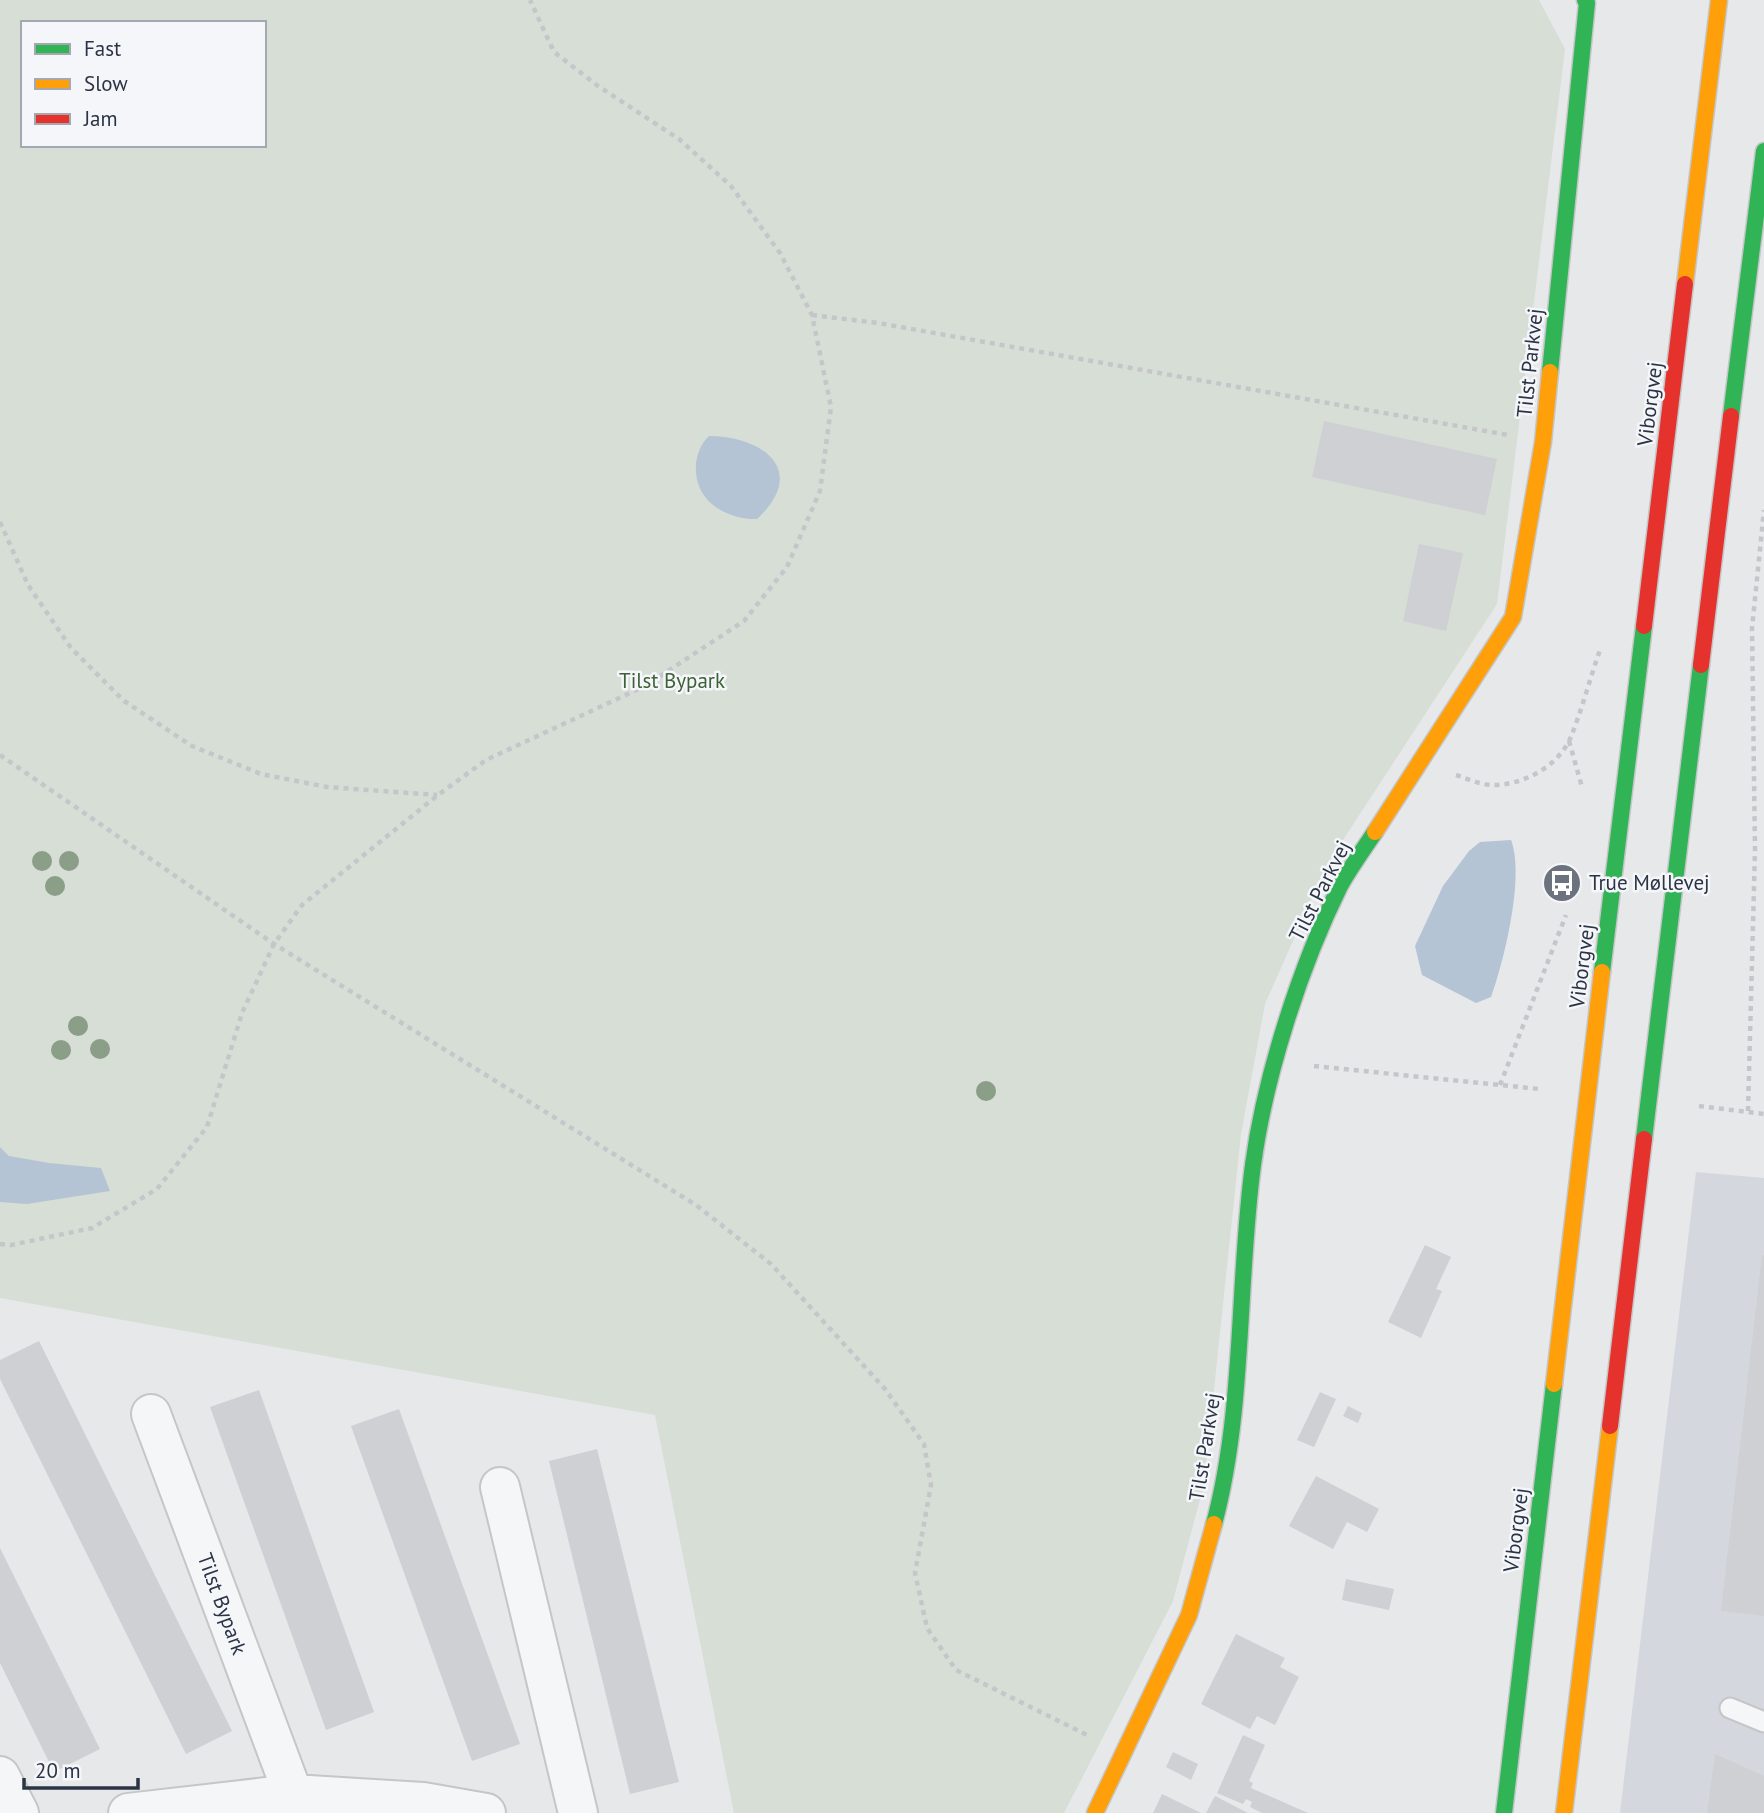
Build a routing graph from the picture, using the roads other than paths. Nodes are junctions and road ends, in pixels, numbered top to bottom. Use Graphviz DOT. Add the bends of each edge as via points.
graph roads {
  1 [pos="1585,0"];
  2 [pos="1719,0"];
  3 [pos="1764,151"];
  4 [pos="151,1414"];
  5 [pos="500,1487"];
  6 [pos="1730,1708"];
  7 [pos="1764,1721"];
  8 [pos="0,1776"];
  9 [pos="293,1794"];
  10 [pos="19,1813"];
  11 [pos="128,1813"];
  12 [pos="486,1813"];
  13 [pos="578,1813"];
  14 [pos="1095,1813"];
  15 [pos="1504,1813"];
  16 [pos="1564,1813"];
  1 -- 14 [label="main road, Tilst Parkvej" via="1543,442 1513,617 1341,885 1308,963 1274,1061 1253,1164 1234,1406 1218,1508 1189,1615"];
  2 -- 15 [label="main road, Viborgvej"];
  3 -- 16 [label="main road"];
  4 -- 9 [label="street, Tilst Bypark"];
  5 -- 13 [label="street"];
  6 -- 7 [label="lane"];
  8 -- 10 [label="street"];
  9 -- 11 [label="street"];
  9 -- 12 [label="street" via="423,1802"];
}
